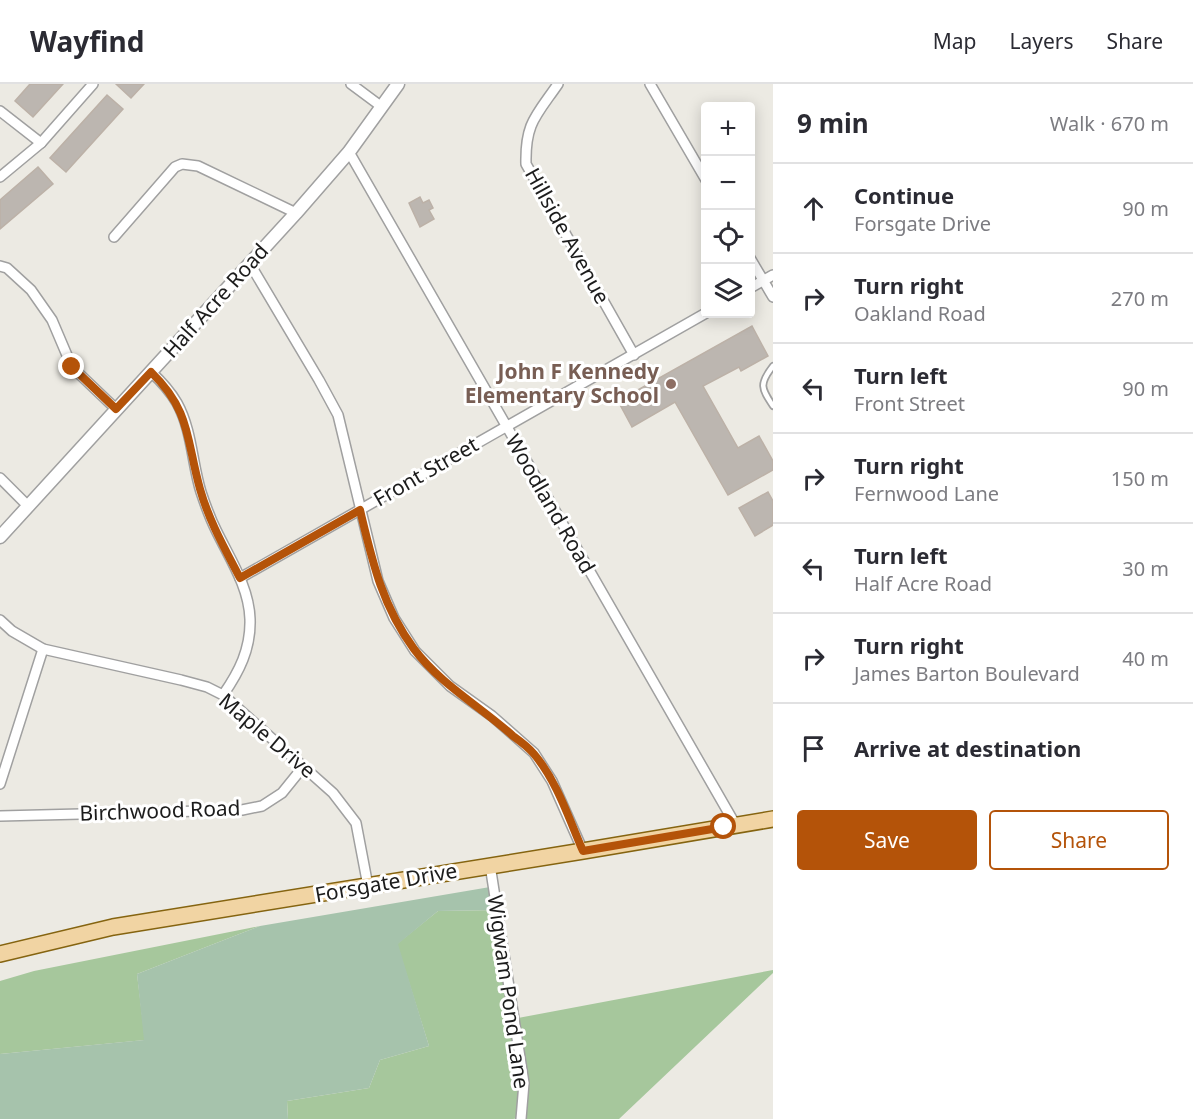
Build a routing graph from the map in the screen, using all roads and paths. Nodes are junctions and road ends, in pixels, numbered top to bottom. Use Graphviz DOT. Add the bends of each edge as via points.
graph roads {
  1 [pos="93,84"];
  2 [pos="351,84"];
  3 [pos="398,84"];
  4 [pos="558,84"];
  5 [pos="650,84"];
  6 [pos="382,107"];
  7 [pos="0,111"];
  8 [pos="41,144"];
  9 [pos="349,152"];
  10 [pos="701,173"];
  11 [pos="0,177"];
  12 [pos="296,213"];
  13 [pos="114,237"];
  14 [pos="250,264"];
  15 [pos="754,264"];
  16 [pos="0,266"];
  17 [pos="773,275"];
  18 [pos="764,280"];
  19 [pos="755,285"];
  20 [pos="773,297"];
  21 [pos="701,316"];
  22 [pos="634,355"];
  23 [pos="773,366"];
  24 [pos="151,372"];
  25 [pos="773,406"];
  26 [pos="116,409"];
  27 [pos="506,426"];
  28 [pos="0,478"];
  29 [pos="28,506"];
  30 [pos="360,510"];
  31 [pos="0,537"];
  32 [pos="240,578"];
  33 [pos="0,620"];
  34 [pos="43,648"];
  35 [pos="223,695"];
  36 [pos="303,767"];
  37 [pos="0,784"];
  38 [pos="0,816"];
  39 [pos="773,819"];
  40 [pos="735,824"];
  41 [pos="583,851"];
  42 [pos="490,865"];
  43 [pos="368,886"];
  44 [pos="0,954"];
  45 [pos="521,1119"];
  1 -- 8 [label="street"];
  2 -- 6 [label="street"];
  3 -- 6 [label="street, Half Acre Road"];
  4 -- 22 [label="street, Hillside Avenue" via="529,126 526,164"];
  5 -- 10 [label="street"];
  6 -- 9 [label="street, Half Acre Road"];
  7 -- 8 [label="street"];
  8 -- 11 [label="street"];
  9 -- 12 [label="street, Half Acre Road"];
  9 -- 27 [label="street, Woodland Road"];
  12 -- 13 [label="street" via="198,166 182,164 175,167"];
  12 -- 14 [label="street, Half Acre Road"];
  14 -- 24 [label="street, Half Acre Road"];
  14 -- 30 [label="street" via="338,415"];
  15 -- 18 [label="street"];
  16 -- 26 [label="street" via="32,290 52,320 72,367"];
  17 -- 18 [label="street"];
  18 -- 19 [label="street"];
  18 -- 20 [label="street"];
  21 -- 22 [label="street, Front Street"];
  22 -- 27 [label="street, Front Street"];
  23 -- 25 [label="lane" via="764,378 763,390"];
  24 -- 26 [label="street, Half Acre Road"];
  24 -- 32 [label="street" via="178,405 214,527"];
  26 -- 29 [label="street, Half Acre Road"];
  27 -- 30 [label="street, Front Street"];
  27 -- 40 [label="street, Woodland Road"];
  28 -- 29 [label="street"];
  29 -- 31 [label="street, Half Acre Road"];
  30 -- 32 [label="street, Front Street"];
  30 -- 41 [label="street" via="378,581 394,618 415,651 450,686 534,753 552,781"];
  32 -- 35 [label="street" via="248,600 249,641 243,662"];
  33 -- 34 [label="street, Maple Drive"];
  34 -- 35 [label="street, Maple Drive" via="181,680"];
  34 -- 37 [label="street"];
  35 -- 36 [label="street, Maple Drive"];
  36 -- 38 [label="street, Birchwood Road" via="282,793 262,806 242,810"];
  36 -- 43 [label="street, Maple Drive" via="333,793 356,823"];
  39 -- 40 [label="main road, Forsgate Drive"];
  40 -- 41 [label="main road, Forsgate Drive"];
  41 -- 42 [label="main road, Forsgate Drive"];
  42 -- 43 [label="main road, Forsgate Drive"];
  42 -- 45 [label="street, Wigwam Pond Lane" via="524,1083"];
  43 -- 44 [label="main road, Forsgate Drive" via="113,927"];
}
